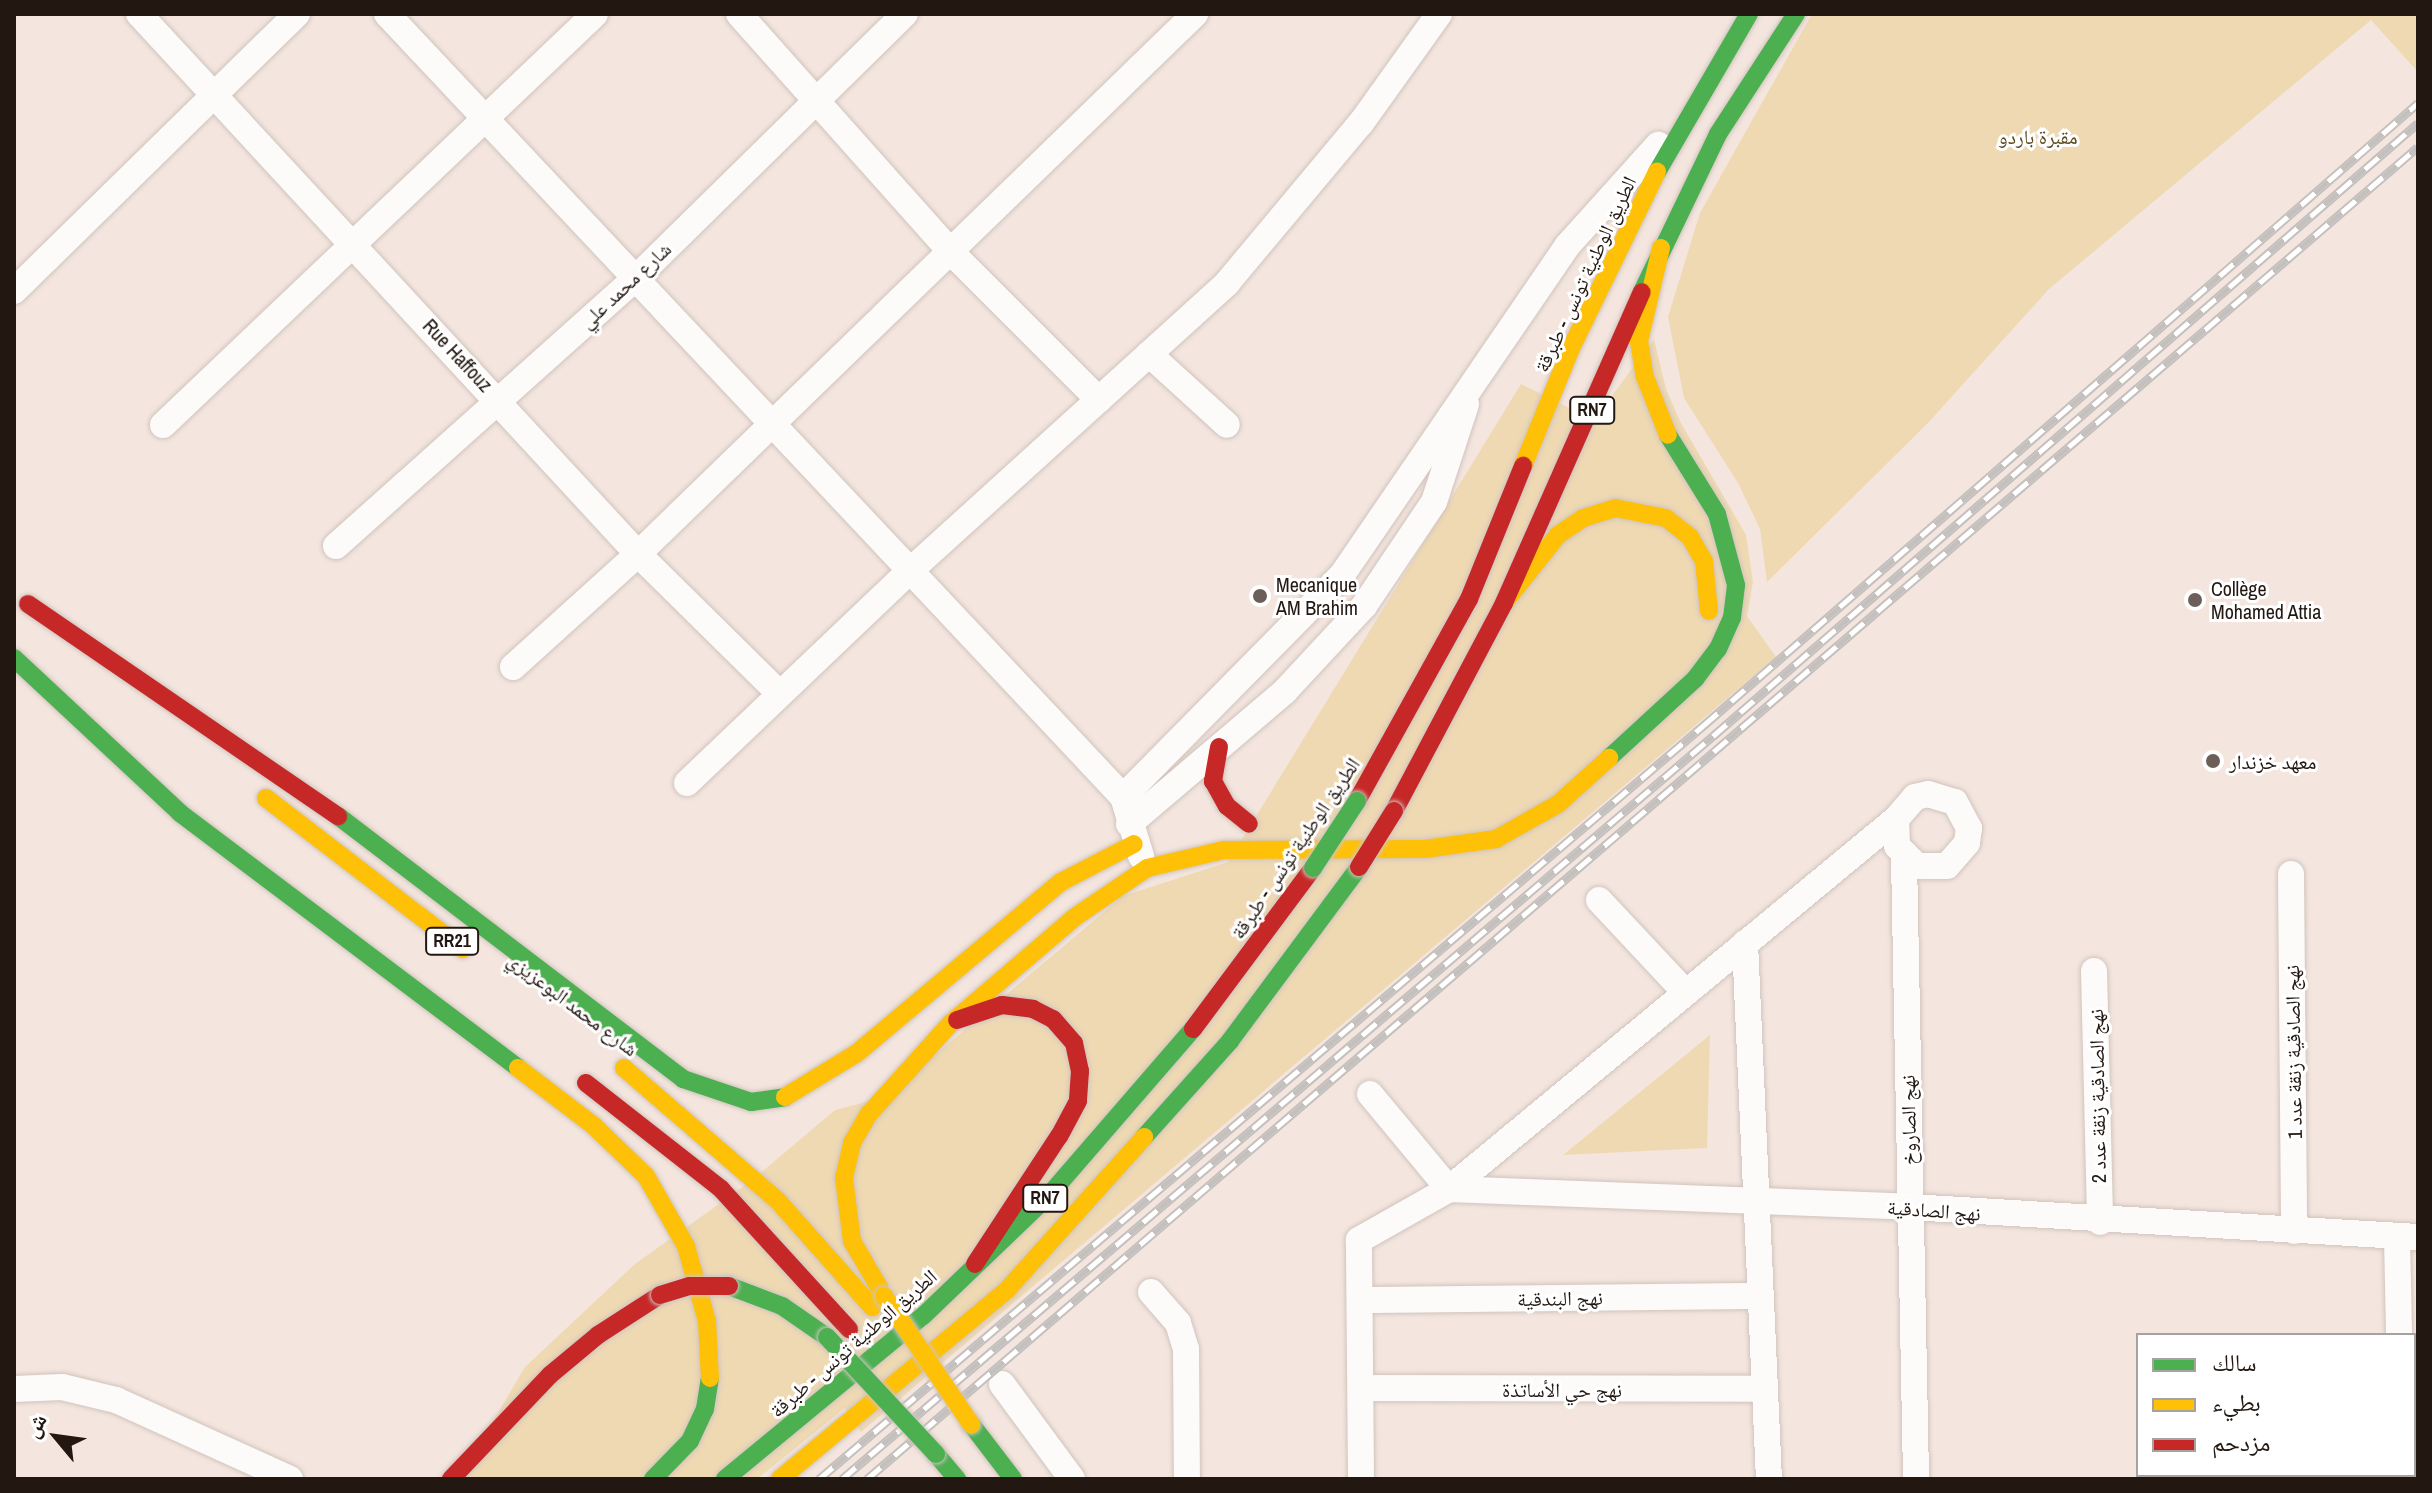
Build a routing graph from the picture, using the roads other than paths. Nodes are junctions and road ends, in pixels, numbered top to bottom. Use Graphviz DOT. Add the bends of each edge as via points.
graph roads {
  1 [pos="139,14"];
  2 [pos="297,14"];
  3 [pos="387,14"];
  4 [pos="595,14"];
  5 [pos="739,14"];
  6 [pos="905,14"];
  7 [pos="1195,14"];
  8 [pos="1439,14"];
  9 [pos="1749,14"];
  10 [pos="1796,14"];
  11 [pos="215,92"];
  12 [pos="819,100"];
  13 [pos="1690,110"];
  14 [pos="484,119"];
  15 [pos="354,243"];
  16 [pos="1661,248"];
  17 [pos="949,250"];
  18 [pos="636,278"];
  19 [pos="14,291"];
  20 [pos="1149,354"];
  21 [pos="1470,385"];
  22 [pos="499,399"];
  23 [pos="1099,400"];
  24 [pos="771,422"];
  25 [pos="163,425"];
  26 [pos="1227,425"];
  27 [pos="1407,483"];
  28 [pos="1434,502"];
  29 [pos="336,546"];
  30 [pos="638,554"];
  31 [pos="911,570"];
  32 [pos="21,598"];
  33 [pos="1504,603"];
  34 [pos="14,657"];
  35 [pos="1261,659"];
  36 [pos="513,667"];
  37 [pos="1285,691"];
  38 [pos="780,694"];
  39 [pos="1219,747"];
  40 [pos="147,755"];
  41 [pos="221,761"];
  42 [pos="245,781"];
  43 [pos="687,783"];
  44 [pos="1123,797"];
  45 [pos="1896,819"];
  46 [pos="1219,827"];
  47 [pos="1309,829"];
  48 [pos="1131,834"];
  49 [pos="1162,837"];
  50 [pos="1904,858"];
  51 [pos="1147,868"];
  52 [pos="2291,874"];
  53 [pos="1599,900"];
  54 [pos="1745,943"];
  55 [pos="478,960"];
  56 [pos="2094,971"];
  57 [pos="1685,992"];
  58 [pos="951,1023"];
  59 [pos="613,1060"];
  60 [pos="569,1070"];
  61 [pos="1370,1094"];
  62 [pos="1449,1189"];
  63 [pos="1754,1201"];
  64 [pos="1910,1207"];
  65 [pos="2100,1222"];
  66 [pos="2294,1231"];
  67 [pos="2408,1237"];
  68 [pos="975,1264"];
  69 [pos="1151,1292"];
  70 [pos="1758,1296"];
  71 [pos="1362,1300"];
  72 [pos="878,1302"];
  73 [pos="2399,1333"];
  74 [pos="1002,1384"];
  75 [pos="20,1388"];
  76 [pos="1362,1388"];
  77 [pos="1762,1389"];
  78 [pos="936,1454"];
  79 [pos="290,1479"];
  80 [pos="451,1479"];
  81 [pos="653,1479"];
  82 [pos="725,1479"];
  83 [pos="780,1479"];
  84 [pos="957,1479"];
  85 [pos="1013,1479"];
  86 [pos="1072,1479"];
  87 [pos="1187,1479"];
  88 [pos="1361,1479"];
  89 [pos="1769,1479"];
  90 [pos="1916,1479"];
  1 -- 11 [label="street, Rue Haffouz"];
  2 -- 11 [label="street"];
  3 -- 14 [label="street"];
  4 -- 14 [label="street"];
  5 -- 12 [label="street"];
  6 -- 12 [label="street, شارع محمد علي"];
  7 -- 17 [label="street"];
  8 -- 20 [label="street" via="1302,197 1227,283"];
  9 -- 13 [label="main road, الطريق الوطنية تونس - طبرقة / RN7"];
  10 -- 16 [label="main road, RN7" via="1718,134"];
  11 -- 15 [label="street, Rue Haffouz"];
  11 -- 19 [label="street"];
  12 -- 17 [label="street"];
  12 -- 18 [label="street, شارع محمد علي"];
  13 -- 21 [label="street" via="1568,245"];
  13 -- 68 [label="main road, الطريق الوطنية تونس - طبرقة / RN7, bridge" via="1572,346 1469,599 1357,801 1158,1074 1050,1194"];
  14 -- 15 [label="street"];
  14 -- 18 [label="street"];
  15 -- 22 [label="street, Rue Haffouz"];
  15 -- 25 [label="street"];
  16 -- 33 [label="main road, RN7"];
  16 -- 51 [label="main road" via="1639,341 1645,377 1669,438 1717,514 1736,585 1732,618 1718,649 1695,679 1558,804 1496,839 1425,849 1224,850"];
  17 -- 23 [label="street"];
  17 -- 24 [label="street"];
  18 -- 22 [label="street, شارع محمد علي"];
  18 -- 24 [label="street"];
  20 -- 23 [label="street"];
  20 -- 26 [label="street"];
  21 -- 27 [label="street"];
  21 -- 28 [label="street" via="1460,433"];
  22 -- 29 [label="street, شارع محمد علي"];
  22 -- 30 [label="street, Rue Haffouz"];
  23 -- 31 [label="street"];
  24 -- 30 [label="street"];
  24 -- 31 [label="street"];
  27 -- 28 [label="street"];
  27 -- 35 [label="street" via="1342,575"];
  28 -- 37 [label="street" via="1364,606"];
  30 -- 36 [label="street"];
  30 -- 38 [label="street, Rue Haffouz"];
  31 -- 38 [label="street"];
  31 -- 44 [label="street"];
  32 -- 41 [label="main road"];
  32 -- 48 [label="main road" via="348,823 683,1079 751,1102 779,1100 808,1087 857,1053 1061,882"];
  33 -- 47 [label="main road" via="1558,535 1583,518 1615,508 1666,518 1690,537 1710,583 1703,633 1684,665 1615,731 1515,809 1487,822 1423,834"];
  33 -- 83 [label="main road, RN7, bridge" via="1359,867 1230,1041 1006,1291"];
  34 -- 40 [label="main road"];
  34 -- 81 [label="main road" via="180,813 594,1126 646,1176 686,1246 707,1321 712,1362 705,1409 690,1441"];
  35 -- 37 [label="street"];
  35 -- 44 [label="street"];
  37 -- 39 [label="street"];
  38 -- 43 [label="street"];
  39 -- 46 [label="main road" via="1213,781 1227,806 1256,824"];
  39 -- 48 [label="street"];
  42 -- 55 [label="main road, شارع محمد البوعزيزي / RR21"];
  44 -- 48 [label="street"];
  45 -- 50 [label="street" via="1897,846"];
  45 -- 50 [label="street" via="1915,797 1928,794 1955,802 1969,828 1959,857 1947,866 1917,866"];
  45 -- 54 [label="street"];
  48 -- 49 [label="main road"];
  48 -- 51 [label="street"];
  50 -- 64 [label="street, نهج الصاروخ"];
  51 -- 58 [label="main road" via="1113,887 1032,951"];
  52 -- 66 [label="street, نهج الصادقية زنقة عدد 1"];
  53 -- 57 [label="street"];
  54 -- 57 [label="street"];
  54 -- 63 [label="street"];
  56 -- 65 [label="street, نهج الصادقية زنقة عدد 2"];
  57 -- 62 [label="street"];
  58 -- 68 [label="main road" via="1002,1005 1033,1009 1053,1019 1074,1043 1080,1071 1078,1101 1066,1124"];
  58 -- 72 [label="main road" via="869,1114 852,1143 844,1178 852,1241"];
  59 -- 72 [label="main road, شارع محمد البوعزيزي" via="778,1201"];
  60 -- 78 [label="main road, bridge" via="721,1189 849,1329"];
  61 -- 62 [label="street"];
  62 -- 63 [label="street, نهج الصادقية"];
  62 -- 71 [label="street" via="1359,1240"];
  63 -- 64 [label="street, نهج الصادقية"];
  63 -- 70 [label="street"];
  64 -- 65 [label="street, نهج الصادقية"];
  64 -- 90 [label="street, نهج الصاروخ"];
  65 -- 66 [label="street, نهج الصادقية"];
  66 -- 67 [label="street, نهج الصادقية"];
  67 -- 73 [label="street"];
  68 -- 82 [label="main road, الطريق الوطنية تونس - طبرقة / RN7" via="871,1361"];
  69 -- 87 [label="street" via="1178,1323 1186,1349"];
  70 -- 71 [label="street, نهج البندقية"];
  70 -- 77 [label="street"];
  71 -- 76 [label="street"];
  72 -- 85 [label="main road, bridge"];
  74 -- 86 [label="street"];
  75 -- 79 [label="street" via="62,1387 116,1400"];
  76 -- 77 [label="street, نهج حي الأساتذة"];
  76 -- 88 [label="street"];
  77 -- 89 [label="street"];
  78 -- 80 [label="main road, bridge" via="827,1337 782,1306 729,1286 690,1286 660,1295 598,1335 550,1375"];
  78 -- 84 [label="main road"];
}
